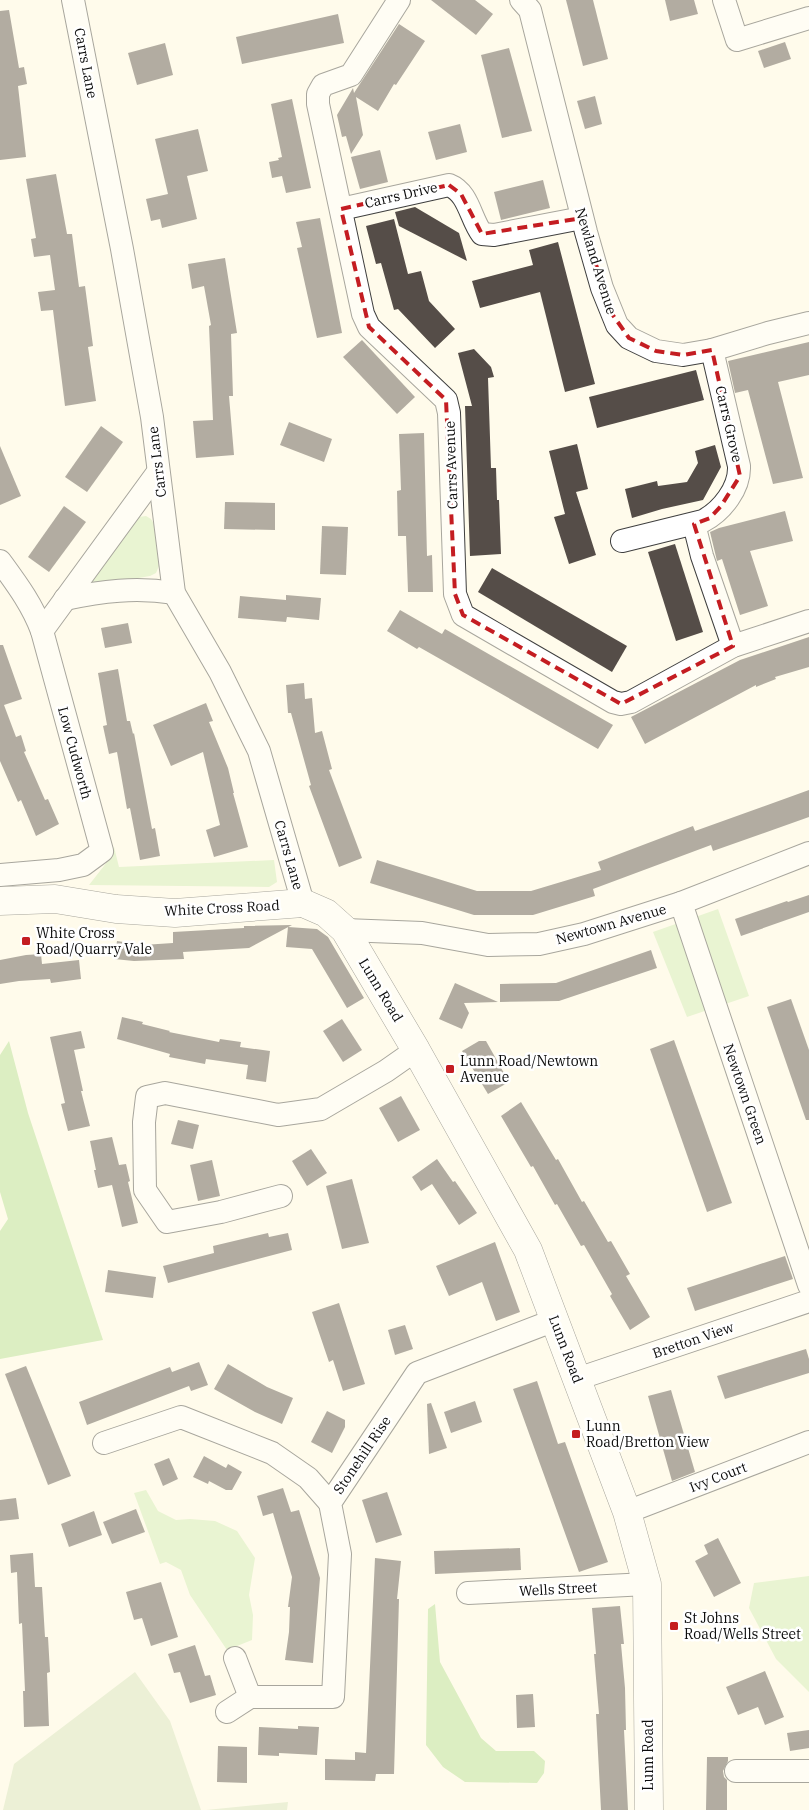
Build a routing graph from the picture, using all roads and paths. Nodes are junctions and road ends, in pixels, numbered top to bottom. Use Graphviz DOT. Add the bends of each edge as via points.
graph roads {
  1 [pos="73,0"];
  2 [pos="398,0"];
  3 [pos="521,0"];
  4 [pos="724,0"];
  5 [pos="809,18"];
  6 [pos="341,209"];
  7 [pos="582,218"];
  8 [pos="809,323"];
  9 [pos="712,350"];
  10 [pos="158,472"];
  11 [pos="694,524"];
  12 [pos="622,541"];
  13 [pos="0,561"];
  14 [pos="174,593"];
  15 [pos="65,599"];
  16 [pos="809,621"];
  17 [pos="42,631"];
  18 [pos="733,646"];
  19 [pos="809,853"];
  20 [pos="0,875"];
  21 [pos="0,901"];
  22 [pos="302,903"];
  23 [pos="681,903"];
  24 [pos="345,930"];
  25 [pos="416,1050"];
  26 [pos="281,1196"];
  27 [pos="809,1285"];
  28 [pos="809,1301"];
  29 [pos="555,1320"];
  30 [pos="577,1379"];
  31 [pos="809,1442"];
  32 [pos="104,1443"];
  33 [pos="330,1503"];
  34 [pos="627,1512"];
  35 [pos="647,1584"];
  36 [pos="468,1593"];
  37 [pos="235,1658"];
  38 [pos="250,1697"];
  39 [pos="227,1712"];
  40 [pos="736,1771"];
  41 [pos="809,1771"];
  42 [pos="649,1810"];
  1 -- 10 [label="street, Carrs Lane" via="122,249 152,417"];
  2 -- 6 [label="street, Carrs Avenue" via="351,75 323,85 318,94"];
  3 -- 7 [label="street, Newland Avenue" via="530,10"];
  4 -- 5 [label="street" via="737,40"];
  6 -- 7 [label="street, Carrs Drive" via="449,185 461,194 482,234 494,235"];
  6 -- 18 [label="street, Carrs Avenue" via="363,314 369,327 446,400 454,594 463,615 621,704 631,702"];
  7 -- 9 [label="street, Newland Avenue" via="610,311 629,338 656,351 683,355"];
  8 -- 9 [label="street, Newland Avenue"];
  9 -- 11 [label="street, Carrs Grove" via="740,476 732,492 710,518"];
  10 -- 14 [label="street, Carrs Lane"];
  10 -- 15 [label="street"];
  11 -- 12 [label="street, Carrs Grove"];
  11 -- 18 [label="street"];
  13 -- 17 [label="street, Low Cudworth" via="25,596"];
  14 -- 15 [label="street" via="150,589 124,590"];
  14 -- 22 [label="street, Carrs Lane" via="220,672 258,751"];
  15 -- 17 [label="street"];
  16 -- 18 [label="street, Carrs Avenue"];
  17 -- 20 [label="street, Low Cudworth" via="102,851 83,866"];
  19 -- 23 [label="street, Newtown Avenue"];
  21 -- 22 [label="street, White Cross Road" via="55,899 116,909 175,913"];
  22 -- 24 [label="street, White Cross Road" via="326,913"];
  23 -- 24 [label="street, Newtown Avenue" via="584,934 539,944 488,945 422,933"];
  23 -- 27 [label="street, Newtown Green"];
  24 -- 25 [label="street, Lunn Road"];
  25 -- 26 [label="street" via="321,1109 278,1116 165,1093 147,1097 145,1190 167,1222"];
  25 -- 29 [label="street, Lunn Road" via="528,1250"];
  28 -- 30 [label="street, Bretton View"];
  29 -- 30 [label="street, Lunn Road"];
  29 -- 33 [label="street, Stonehill Rise" via="417,1373"];
  30 -- 34 [label="street, Lunn Road"];
  31 -- 34 [label="street, Ivy Court"];
  32 -- 33 [label="street" via="181,1417 272,1454 308,1478"];
  33 -- 38 [label="street, Stonehill Rise" via="340,1554 333,1696"];
  34 -- 35 [label="street, Lunn Road"];
  35 -- 36 [label="street, Wells Street"];
  35 -- 42 [label="street, Lunn Road"];
  37 -- 38 [label="street"];
  38 -- 39 [label="street"];
  40 -- 41 [label="street"];
}
